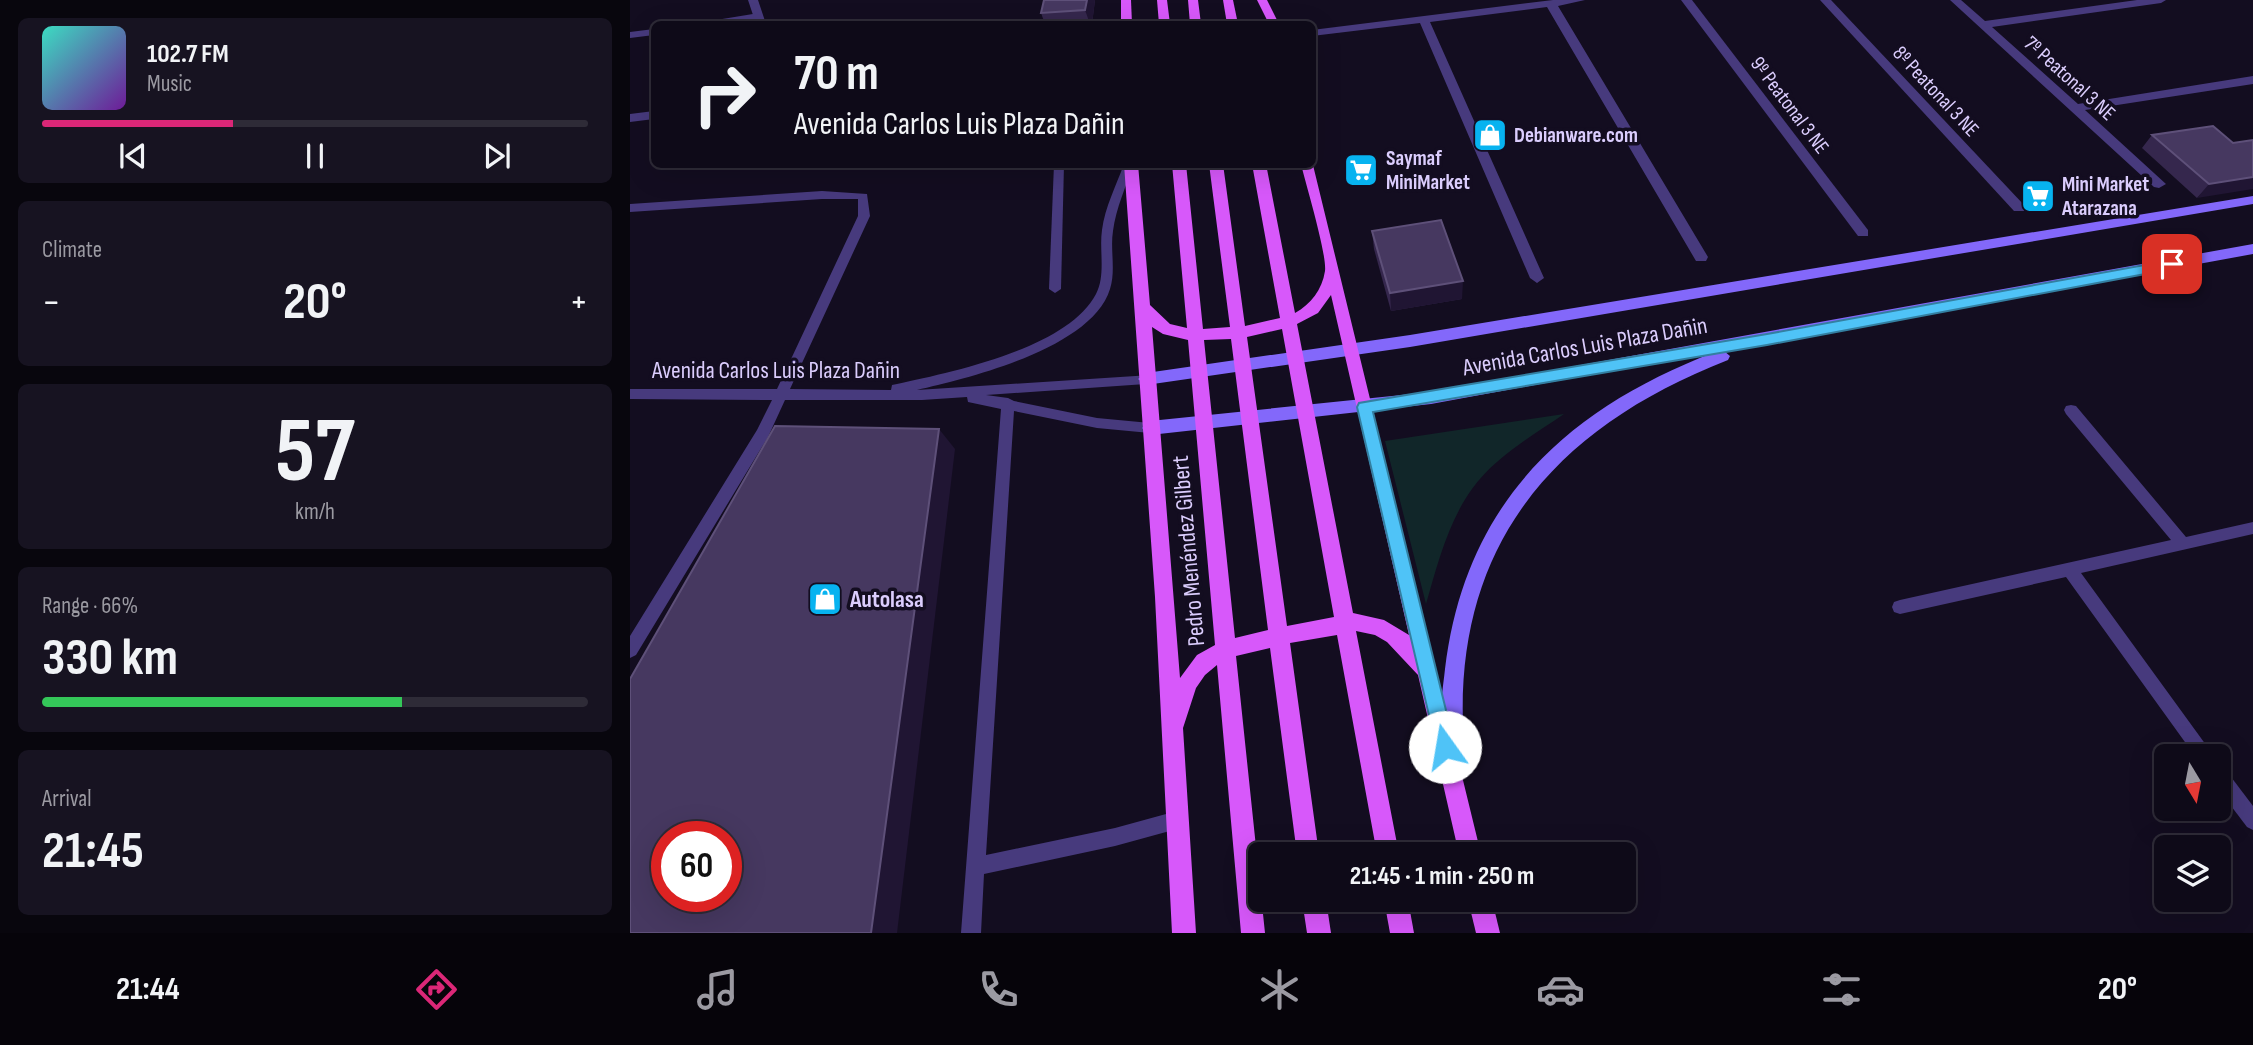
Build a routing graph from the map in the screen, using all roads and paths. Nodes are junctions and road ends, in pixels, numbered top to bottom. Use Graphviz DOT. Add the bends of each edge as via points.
graph roads {
  1 [pos="754,0"];
  2 [pos="1126,0"];
  3 [pos="1162,0"];
  4 [pos="1193,0"];
  5 [pos="1228,0"];
  6 [pos="1262,0"];
  7 [pos="1269,0"];
  8 [pos="1580,0"];
  9 [pos="1686,0"];
  10 [pos="1825,0"];
  11 [pos="1955,0"];
  12 [pos="2161,0"];
  13 [pos="1551,4"];
  14 [pos="1424,19"];
  15 [pos="760,20"];
  16 [pos="1127,21"];
  17 [pos="1165,21"];
  18 [pos="1196,21"];
  19 [pos="1232,21"];
  20 [pos="1272,21"];
  21 [pos="1273,21"];
  22 [pos="1983,25"];
  23 [pos="651,32"];
  24 [pos="1316,32"];
  25 [pos="630,35"];
  26 [pos="2253,80"];
  27 [pos="2075,108"];
  28 [pos="651,115"];
  29 [pos="630,118"];
  30 [pos="1059,168"];
  31 [pos="1129,168"];
  32 [pos="1130,168"];
  33 [pos="1178,168"];
  34 [pos="1217,168"];
  35 [pos="1260,168"];
  36 [pos="1309,168"];
  37 [pos="2159,184"];
  38 [pos="2253,200"];
  39 [pos="630,208"];
  40 [pos="2019,208"];
  41 [pos="1863,233"];
  42 [pos="2253,249"];
  43 [pos="1701,257"];
  44 [pos="1333,270"];
  45 [pos="1537,278"];
  46 [pos="1055,289"];
  47 [pos="1141,305"];
  48 [pos="1767,340"];
  49 [pos="1352,350"];
  50 [pos="1146,379"];
  51 [pos="630,394"];
  52 [pos="922,395"];
  53 [pos="782,396"];
  54 [pos="860,397"];
  55 [pos="1008,403"];
  56 [pos="1365,407"];
  57 [pos="2071,410"];
  58 [pos="1150,428"];
  59 [pos="2253,528"];
  60 [pos="2183,544"];
  61 [pos="2069,569"];
  62 [pos="1900,607"];
  63 [pos="630,650"];
  64 [pos="1428,676"];
  65 [pos="1172,740"];
  66 [pos="2197,744"];
  67 [pos="2231,791"];
  68 [pos="1462,818"];
  69 [pos="1177,820"];
  70 [pos="2253,821"];
  71 [pos="1306,842"];
  72 [pos="1386,842"];
  73 [pos="1467,842"];
  74 [pos="977,866"];
  75 [pos="1315,912"];
  76 [pos="1398,912"];
  77 [pos="1483,912"];
  78 [pos="971,933"];
  79 [pos="1184,933"];
  80 [pos="1253,933"];
  81 [pos="1318,933"];
  82 [pos="1402,933"];
  83 [pos="1488,933"];
  1 -- 15 [label="street"];
  2 -- 16 [label="main road"];
  3 -- 17 [label="main road"];
  4 -- 18 [label="main road"];
  5 -- 19 [label="main road"];
  6 -- 20 [label="main road"];
  7 -- 21 [label="main road"];
  8 -- 13 [label="street"];
  9 -- 41 [label="street, 9º Peatonal 3 NE"];
  10 -- 40 [label="street, 8º Peatonal 3 NE"];
  11 -- 22 [label="street, 7º Peatonal 3 NE"];
  12 -- 22 [label="street"];
  13 -- 14 [label="street"];
  13 -- 43 [label="street"];
  14 -- 24 [label="street"];
  14 -- 45 [label="street"];
  22 -- 27 [label="street, 7º Peatonal 3 NE"];
  23 -- 25 [label="lane"];
  26 -- 27 [label="street"];
  27 -- 37 [label="street, 7º Peatonal 3 NE"];
  28 -- 29 [label="street"];
  30 -- 46 [label="lane"];
  31 -- 54 [label="lane" via="1107,226 1102,294 1089,314 1069,330 992,365 950,379"];
  32 -- 47 [label="main road"];
  33 -- 80 [label="main road, Pedro Menéndez Gilbert"];
  34 -- 71 [label="main road"];
  35 -- 72 [label="main road"];
  36 -- 44 [label="main road"];
  38 -- 49 [label="main road, Avenida Carlos Luis Plaza Dañin"];
  39 -- 53 [label="lane" via="863,196 864,216"];
  42 -- 48 [label="main road, Avenida Carlos Luis Plaza Dañin"];
  44 -- 47 [label="main road" via="1322,299 1301,318 1283,323 1203,336 1184,334 1155,321"];
  44 -- 49 [label="main road"];
  47 -- 50 [label="main road"];
  48 -- 56 [label="main road, Avenida Carlos Luis Plaza Dañin"];
  48 -- 68 [label="main road" via="1671,375 1633,397 1554,456 1505,512 1476,573 1455,668 1450,722"];
  49 -- 50 [label="main road, Avenida Carlos Luis Plaza Dañin"];
  49 -- 56 [label="main road"];
  50 -- 52 [label="lane, Avenida Carlos Luis Plaza Dañin"];
  50 -- 58 [label="main road"];
  51 -- 53 [label="lane, Avenida Carlos Luis Plaza Dañin"];
  52 -- 54 [label="lane, Avenida Carlos Luis Plaza Dañin"];
  52 -- 55 [label="lane, Avenida Carlos Luis Plaza Dañin"];
  53 -- 54 [label="lane, Avenida Carlos Luis Plaza Dañin"];
  53 -- 63 [label="lane"];
  55 -- 58 [label="lane, Avenida Carlos Luis Plaza Dañin" via="1097,423"];
  55 -- 74 [label="lane"];
  56 -- 58 [label="main road, Avenida Carlos Luis Plaza Dañin"];
  56 -- 64 [label="main road"];
  57 -- 60 [label="lane"];
  58 -- 65 [label="main road"];
  59 -- 60 [label="lane"];
  60 -- 61 [label="lane"];
  61 -- 62 [label="lane"];
  61 -- 66 [label="lane"];
  64 -- 65 [label="main road" via="1406,645 1375,624 1355,622 1223,651 1203,663 1191,679 1181,698"];
  64 -- 68 [label="main road"];
  65 -- 69 [label="main road"];
  67 -- 70 [label="lane"];
  68 -- 73 [label="main road"];
  69 -- 74 [label="lane"];
  69 -- 79 [label="main road"];
  74 -- 78 [label="lane"];
  75 -- 81 [label="main road"];
  76 -- 82 [label="main road"];
  77 -- 83 [label="main road"];
}
